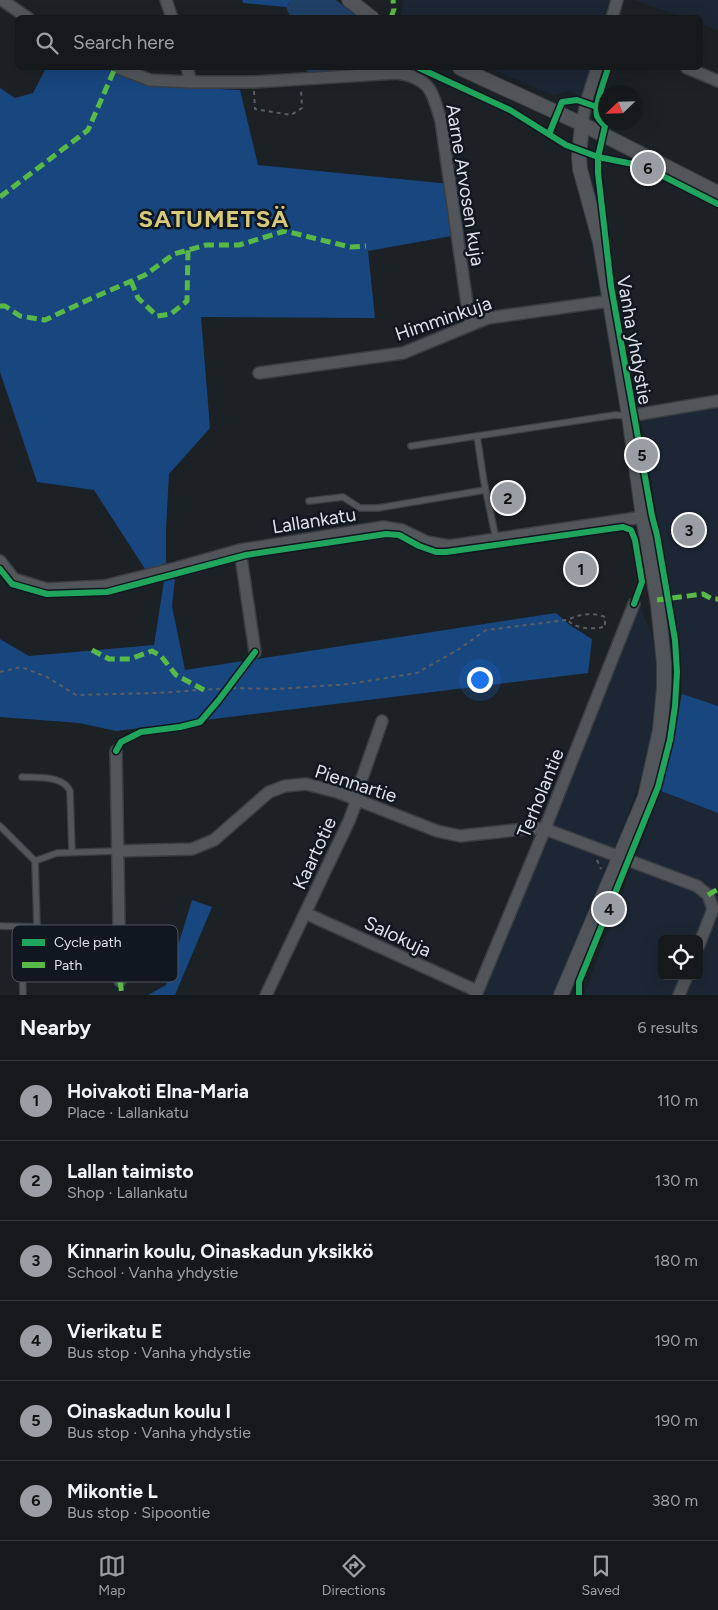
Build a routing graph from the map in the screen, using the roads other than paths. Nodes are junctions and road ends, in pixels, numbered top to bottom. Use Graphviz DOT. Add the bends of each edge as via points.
graph roads {
  1 [pos="2,0"];
  2 [pos="166,0"];
  3 [pos="349,0"];
  4 [pos="617,0"];
  5 [pos="24,15"];
  6 [pos="171,15"];
  7 [pos="368,15"];
  8 [pos="613,15"];
  9 [pos="124,70"];
  10 [pos="188,70"];
  11 [pos="399,70"];
  12 [pos="464,70"];
  13 [pos="596,70"];
  14 [pos="692,70"];
  15 [pos="718,81"];
  16 [pos="191,82"];
  17 [pos="582,124"];
  18 [pos="718,193"];
  19 [pos="609,301"];
  20 [pos="470,325"];
  21 [pos="258,373"];
  22 [pos="718,401"];
  23 [pos="628,416"];
  24 [pos="477,436"];
  25 [pos="411,446"];
  26 [pos="485,490"];
  27 [pos="309,501"];
  28 [pos="643,517"];
  29 [pos="496,539"];
  30 [pos="240,550"];
  31 [pos="0,561"];
  32 [pos="634,604"];
  33 [pos="255,652"];
  34 [pos="382,721"];
  35 [pos="116,752"];
  36 [pos="22,777"];
  37 [pos="357,800"];
  38 [pos="0,826"];
  39 [pos="545,829"];
  40 [pos="117,851"];
  41 [pos="72,852"];
  42 [pos="620,857"];
  43 [pos="35,861"];
  44 [pos="305,913"];
  45 [pos="37,925"];
  46 [pos="119,925"];
  47 [pos="703,935"];
  48 [pos="685,980"];
  49 [pos="23,982"];
  50 [pos="476,993"];
  51 [pos="23,995"];
  52 [pos="266,995"];
  53 [pos="561,995"];
  54 [pos="679,995"];
  1 -- 5 [label="street"];
  2 -- 6 [label="street"];
  3 -- 7 [label="street"];
  4 -- 8 [label="street"];
  9 -- 16 [label="street" via="150,80"];
  10 -- 16 [label="street"];
  11 -- 16 [label="street" via="253,82"];
  11 -- 20 [label="street, Aarne Arvosen kuja" via="425,82 434,95 442,120"];
  12 -- 17 [label="street"];
  13 -- 17 [label="street"];
  14 -- 15 [label="street"];
  17 -- 18 [label="street"];
  17 -- 19 [label="street, Vanha yhdystie" via="580,163 600,242"];
  19 -- 20 [label="street, Himminkuja" via="488,318"];
  19 -- 23 [label="street, Vanha yhdystie"];
  20 -- 21 [label="street, Himminkuja" via="403,353"];
  22 -- 23 [label="street"];
  23 -- 24 [label="lane" via="615,415"];
  23 -- 28 [label="street, Vanha yhdystie"];
  24 -- 25 [label="lane"];
  24 -- 26 [label="lane"];
  26 -- 27 [label="lane" via="378,508 360,508 343,497"];
  26 -- 29 [label="lane"];
  28 -- 29 [label="street, Lallankatu"];
  28 -- 42 [label="street, Vanha yhdystie" via="658,605 664,688 660,730 645,797"];
  29 -- 30 [label="street, Lallankatu" via="449,546 383,527"];
  30 -- 31 [label="street, Lallankatu" via="104,586 46,589 14,578"];
  30 -- 33 [label="street"];
  32 -- 39 [label="street, Terholantie"];
  34 -- 37 [label="street, Kaartotie"];
  35 -- 40 [label="street"];
  36 -- 41 [label="lane" via="62,780 68,786"];
  37 -- 39 [label="street, Piennartie" via="437,831 460,836"];
  37 -- 40 [label="street, Piennartie" via="306,784 285,786 269,792 214,840 192,849"];
  37 -- 44 [label="street, Kaartotie"];
  38 -- 43 [label="lane"];
  39 -- 42 [label="street, Piennartie"];
  39 -- 50 [label="street, Terholantie"];
  40 -- 41 [label="lane, Piennartie"];
  40 -- 46 [label="street"];
  41 -- 43 [label="lane, Piennartie"];
  42 -- 47 [label="street, Piennartie" via="698,886 705,892 713,908"];
  42 -- 53 [label="street, Vanha yhdystie"];
  43 -- 45 [label="lane"];
  44 -- 50 [label="street, Salokuja"];
  44 -- 52 [label="street, Kaartotie"];
  48 -- 54 [label="street"];
  49 -- 51 [label="lane"];
}
